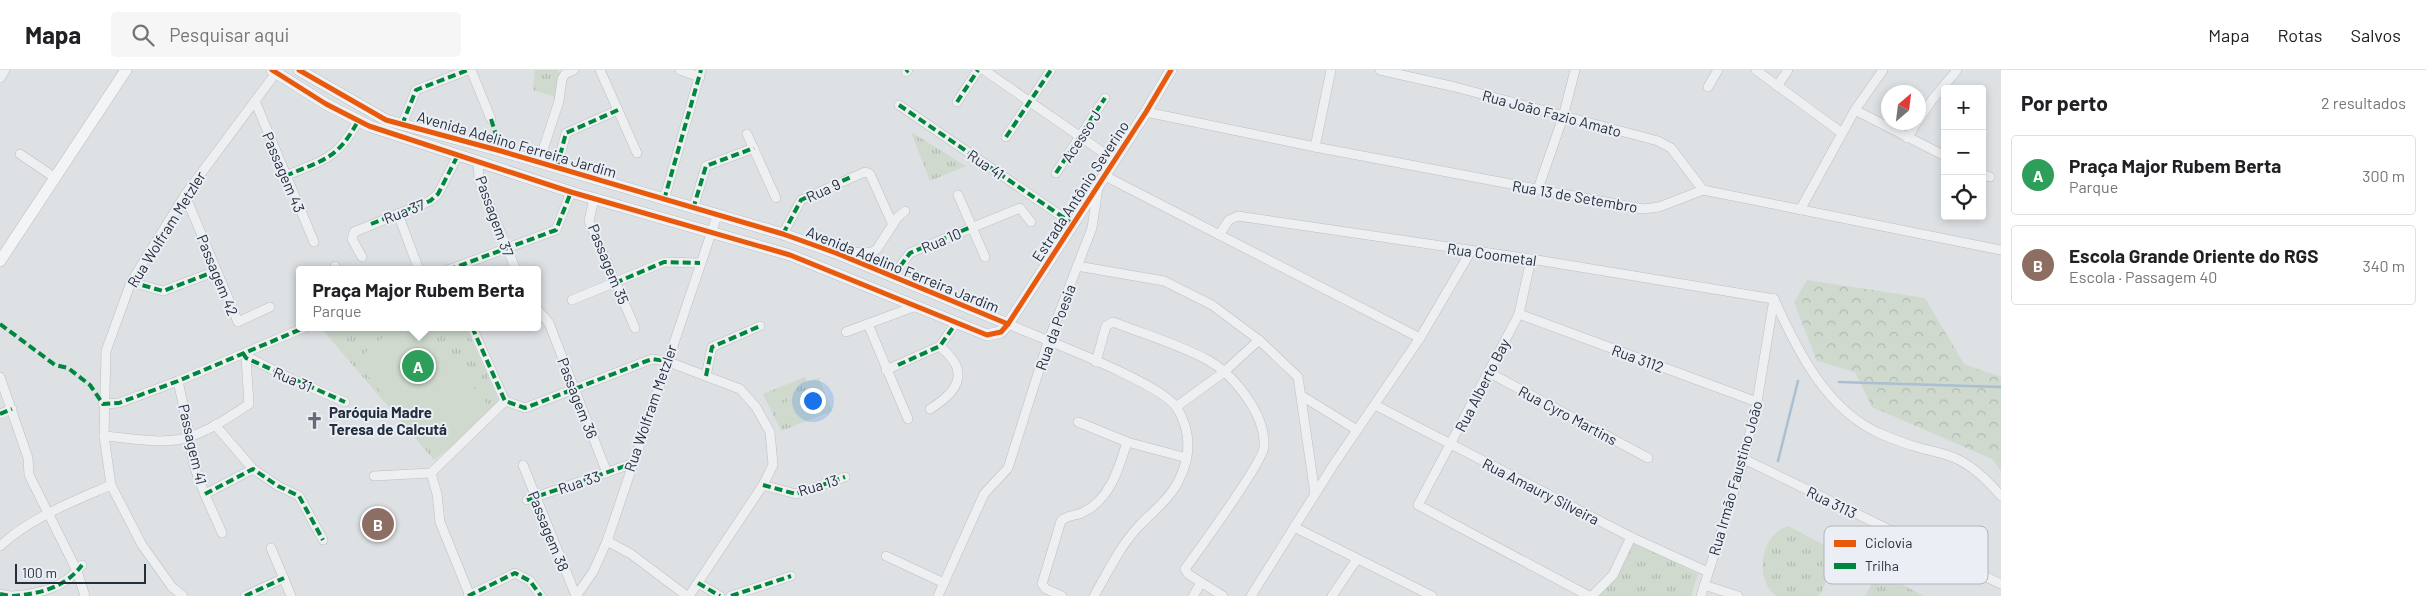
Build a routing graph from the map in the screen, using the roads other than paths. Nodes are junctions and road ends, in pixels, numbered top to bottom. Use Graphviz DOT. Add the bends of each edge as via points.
graph roads {
  1 [pos="5,70"];
  2 [pos="126,70"];
  3 [pos="299,70"];
  4 [pos="469,70"];
  5 [pos="574,70"];
  6 [pos="600,70"];
  7 [pos="680,70"];
  8 [pos="978,70"];
  9 [pos="984,70"];
  10 [pos="1051,70"];
  11 [pos="1171,70"];
  12 [pos="1331,70"];
  13 [pos="1380,70"];
  14 [pos="1575,70"];
  15 [pos="1718,70"];
  16 [pos="1756,70"];
  17 [pos="1788,70"];
  18 [pos="1882,70"];
  19 [pos="1957,70"];
  20 [pos="275,71"];
  21 [pos="701,73"];
  22 [pos="0,78"];
  23 [pos="1777,86"];
  24 [pos="1708,87"];
  25 [pos="1105,98"];
  26 [pos="255,101"];
  27 [pos="957,102"];
  28 [pos="1029,102"];
  29 [pos="899,105"];
  30 [pos="1926,109"];
  31 [pos="618,110"];
  32 [pos="1855,110"];
  33 [pos="1146,112"];
  34 [pos="1563,117"];
  35 [pos="491,118"];
  36 [pos="358,121"];
  37 [pos="402,125"];
  38 [pos="1912,130"];
  39 [pos="1842,133"];
  40 [pos="747,134"];
  41 [pos="1006,137"];
  42 [pos="1079,137"];
  43 [pos="1907,138"];
  44 [pos="1315,147"];
  45 [pos="754,148"];
  46 [pos="637,153"];
  47 [pos="20,154"];
  48 [pos="1941,154"];
  49 [pos="458,155"];
  50 [pos="516,156"];
  51 [pos="1114,160"];
  52 [pos="478,162"];
  53 [pos="540,162"];
  54 [pos="557,167"];
  55 [pos="512,173"];
  56 [pos="1056,173"];
  57 [pos="285,176"];
  58 [pos="1105,176"];
  59 [pos="54,177"];
  60 [pos="538,182"];
  61 [pos="1098,186"];
  62 [pos="1538,189"];
  63 [pos="1703,190"];
  64 [pos="571,192"];
  65 [pos="185,195"];
  66 [pos="958,195"];
  67 [pos="776,198"];
  68 [pos="594,199"];
  69 [pos="664,200"];
  70 [pos="692,209"];
  71 [pos="1800,210"];
  72 [pos="905,211"];
  73 [pos="398,214"];
  74 [pos="717,216"];
  75 [pos="1031,222"];
  76 [pos="893,224"];
  77 [pos="1073,224"];
  78 [pos="971,227"];
  79 [pos="711,233"];
  80 [pos="783,234"];
  81 [pos="1219,235"];
  82 [pos="314,242"];
  83 [pos="506,249"];
  84 [pos="2001,250"];
  85 [pos="1471,252"];
  86 [pos="836,253"];
  87 [pos="362,257"];
  88 [pos="985,257"];
  89 [pos="1531,259"];
  90 [pos="0,261"];
  91 [pos="700,263"];
  92 [pos="418,266"];
  93 [pos="459,266"];
  94 [pos="514,266"];
  95 [pos="1077,266"];
  96 [pos="216,271"];
  97 [pos="893,276"];
  98 [pos="131,282"];
  99 [pos="615,283"];
  100 [pos="1774,299"];
  101 [pos="572,300"];
  102 [pos="916,306"];
  103 [pos="270,307"];
  104 [pos="541,314"];
  105 [pos="1519,314"];
  106 [pos="956,323"];
  107 [pos="868,324"];
  108 [pos="1008,324"];
  109 [pos="760,326"];
  110 [pos="635,328"];
  111 [pos="297,331"];
  112 [pos="474,331"];
  113 [pos="846,332"];
  114 [pos="1420,338"];
  115 [pos="1259,340"];
  116 [pos="1048,342"];
  117 [pos="940,346"];
  118 [pos="244,355"];
  119 [pos="666,361"];
  120 [pos="1096,362"];
  121 [pos="886,370"];
  122 [pos="1224,372"];
  123 [pos="1488,372"];
  124 [pos="706,376"];
  125 [pos="0,377"];
  126 [pos="178,381"];
  127 [pos="574,387"];
  128 [pos="1302,396"];
  129 [pos="504,401"];
  130 [pos="345,402"];
  131 [pos="1757,402"];
  132 [pos="103,404"];
  133 [pos="1375,405"];
  134 [pos="1176,407"];
  135 [pos="930,408"];
  136 [pos="12,409"];
  137 [pos="0,414"];
  138 [pos="908,419"];
  139 [pos="1078,422"];
  140 [pos="215,425"];
  141 [pos="1357,430"];
  142 [pos="104,436"];
  143 [pos="191,436"];
  144 [pos="1127,442"];
  145 [pos="1452,445"];
  146 [pos="1187,458"];
  147 [pos="1648,458"];
  148 [pos="1744,459"];
  149 [pos="631,464"];
  150 [pos="523,465"];
  151 [pos="253,469"];
  152 [pos="431,473"];
  153 [pos="607,473"];
  154 [pos="374,476"];
  155 [pos="845,477"];
  156 [pos="111,485"];
  157 [pos="763,485"];
  158 [pos="205,494"];
  159 [pos="1315,494"];
  160 [pos="2001,496"];
  161 [pos="531,499"];
  162 [pos="47,514"];
  163 [pos="1882,526"];
  164 [pos="1294,528"];
  165 [pos="222,533"];
  166 [pos="1631,537"];
  167 [pos="323,540"];
  168 [pos="607,541"];
  169 [pos="0,546"];
  170 [pos="271,548"];
  171 [pos="886,556"];
  172 [pos="1357,560"];
  173 [pos="80,568"];
  174 [pos="1708,572"];
  175 [pos="791,576"];
  176 [pos="284,578"];
  177 [pos="1988,578"];
  178 [pos="698,583"];
  179 [pos="944,583"];
  180 [pos="1201,583"];
  181 [pos="2001,584"];
  182 [pos="1704,586"];
  183 [pos="0,594"];
  184 [pos="31,595"];
  185 [pos="1058,595"];
  186 [pos="11,596"];
  187 [pos="86,596"];
  188 [pos="183,596"];
  189 [pos="246,596"];
  190 [pos="291,596"];
  191 [pos="470,596"];
  192 [pos="541,596"];
  193 [pos="576,596"];
  194 [pos="688,596"];
  195 [pos="720,596"];
  196 [pos="731,596"];
  197 [pos="938,596"];
  198 [pos="1094,596"];
  199 [pos="1193,596"];
  200 [pos="1223,596"];
  201 [pos="1251,596"];
  202 [pos="1332,596"];
  203 [pos="1432,596"];
  204 [pos="1591,596"];
  205 [pos="1701,596"];
  206 [pos="1738,596"];
  1 -- 22 [label="street"];
  2 -- 59 [label="main road"];
  3 -- 37 [label="main road, Avenida Adelino Ferreira Jardim" via="370,113"];
  4 -- 35 [label="street"];
  4 -- 37 [label="street" via="416,90"];
  5 -- 53 [label="street" via="562,79 559,101"];
  6 -- 31 [label="street"];
  7 -- 21 [label="street"];
  8 -- 27 [label="street"];
  9 -- 28 [label="street"];
  10 -- 28 [label="street"];
  11 -- 33 [label="main road, Estrada Antônio Severino"];
  12 -- 44 [label="street"];
  13 -- 34 [label="street, Rua João Fazio Amato"];
  14 -- 34 [label="street"];
  15 -- 24 [label="street"];
  16 -- 23 [label="street"];
  17 -- 23 [label="street"];
  18 -- 32 [label="street"];
  19 -- 30 [label="street"];
  20 -- 26 [label="street, Rua Wolfram Metzler"];
  20 -- 36 [label="main road, Avenida Adelino Ferreira Jardim"];
  21 -- 69 [label="street"];
  23 -- 39 [label="street"];
  25 -- 42 [label="street, Acesso J"];
  26 -- 57 [label="street, Passagem 43"];
  26 -- 65 [label="street, Rua Wolfram Metzler"];
  28 -- 41 [label="street"];
  28 -- 42 [label="street"];
  29 -- 77 [label="street, Rua 41"];
  31 -- 46 [label="street"];
  31 -- 54 [label="street" via="566,133"];
  32 -- 39 [label="street"];
  32 -- 43 [label="street"];
  33 -- 44 [label="street, Rua 13 de Setembro"];
  33 -- 51 [label="main road, Estrada Antônio Severino"];
  34 -- 62 [label="street"];
  34 -- 63 [label="street, Rua João Fazio Amato" via="1658,141 1671,148"];
  36 -- 49 [label="main road, Avenida Adelino Ferreira Jardim"];
  36 -- 57 [label="street" via="347,142 330,158"];
  37 -- 50 [label="main road, Avenida Adelino Ferreira Jardim"];
  38 -- 43 [label="street"];
  39 -- 71 [label="street"];
  40 -- 45 [label="street"];
  42 -- 51 [label="street"];
  42 -- 56 [label="street, Acesso J"];
  43 -- 48 [label="street"];
  44 -- 62 [label="street, Rua 13 de Setembro"];
  45 -- 67 [label="street"];
  45 -- 70 [label="street" via="706,166"];
  47 -- 59 [label="street"];
  49 -- 52 [label="main road, Avenida Adelino Ferreira Jardim"];
  49 -- 73 [label="street, Rua 37" via="438,194 430,201"];
  50 -- 53 [label="main road, Avenida Adelino Ferreira Jardim"];
  50 -- 55 [label="main road"];
  51 -- 58 [label="main road, Estrada Antônio Severino"];
  52 -- 55 [label="main road, Avenida Adelino Ferreira Jardim"];
  52 -- 83 [label="street, Passagem 37" via="479,180"];
  53 -- 54 [label="main road, Avenida Adelino Ferreira Jardim"];
  53 -- 60 [label="main road" via="533,170"];
  54 -- 69 [label="main road, Avenida Adelino Ferreira Jardim"];
  55 -- 60 [label="main road, Avenida Adelino Ferreira Jardim"];
  57 -- 82 [label="street, Passagem 43"];
  58 -- 61 [label="main road, Estrada Antônio Severino"];
  58 -- 81 [label="street, Estrada Antônio Severino"];
  59 -- 90 [label="main road"];
  60 -- 64 [label="main road, Avenida Adelino Ferreira Jardim"];
  61 -- 77 [label="main road, Estrada Antônio Severino"];
  61 -- 95 [label="street, Rua da Poesia" via="1092,228"];
  62 -- 63 [label="street, Rua 13 de Setembro" via="1643,209 1659,207"];
  63 -- 71 [label="street"];
  64 -- 68 [label="main road, Avenida Adelino Ferreira Jardim"];
  64 -- 83 [label="street" via="556,230"];
  65 -- 96 [label="street, Passagem 42"];
  65 -- 98 [label="street, Rua Wolfram Metzler"];
  66 -- 78 [label="street"];
  68 -- 79 [label="main road, Avenida Adelino Ferreira Jardim"];
  68 -- 99 [label="street, Passagem 35" via="589,221"];
  69 -- 70 [label="main road, Avenida Adelino Ferreira Jardim"];
  70 -- 74 [label="main road, Avenida Adelino Ferreira Jardim"];
  71 -- 84 [label="street"];
  72 -- 76 [label="street"];
  73 -- 87 [label="street, Rua 37" via="354,232 352,239"];
  73 -- 92 [label="street"];
  74 -- 79 [label="street, Rua Wolfram Metzler"];
  74 -- 80 [label="main road, Avenida Adelino Ferreira Jardim"];
  75 -- 78 [label="street, Rua 10" via="1020,208"];
  76 -- 80 [label="street, Rua 9" via="870,174 865,172 801,200"];
  76 -- 86 [label="street" via="872,252"];
  77 -- 108 [label="main road, Estrada Antônio Severino"];
  78 -- 88 [label="street"];
  78 -- 97 [label="street, Rua 10" via="910,253"];
  79 -- 91 [label="street, Rua Wolfram Metzler"];
  79 -- 102 [label="main road, Avenida Adelino Ferreira Jardim" via="790,255"];
  80 -- 86 [label="main road, Avenida Adelino Ferreira Jardim"];
  81 -- 85 [label="street, Rua Coometal" via="1229,220 1238,216"];
  81 -- 114 [label="street, Estrada Antônio Severino"];
  83 -- 93 [label="street"];
  83 -- 94 [label="street, Passagem 37"];
  85 -- 89 [label="street, Rua Coometal"];
  85 -- 114 [label="street"];
  86 -- 97 [label="main road, Avenida Adelino Ferreira Jardim"];
  89 -- 100 [label="street, Rua Coometal"];
  89 -- 105 [label="street, Rua Alberto Bay"];
  91 -- 99 [label="street" via="664,262"];
  91 -- 119 [label="street, Rua Wolfram Metzler"];
  95 -- 115 [label="street" via="1164,281 1212,305"];
  95 -- 116 [label="street, Rua da Poesia"];
  96 -- 98 [label="street" via="163,291"];
  96 -- 103 [label="street, Passagem 42" via="238,322"];
  97 -- 108 [label="main road, Avenida Adelino Ferreira Jardim"];
  98 -- 132 [label="street, Rua Wolfram Metzler" via="106,351"];
  99 -- 101 [label="street"];
  99 -- 110 [label="street, Passagem 35"];
  100 -- 131 [label="street, Rua Irmão Faustino João"];
  100 -- 160 [label="street" via="1812,372 1846,411 1880,433 1958,459"];
  102 -- 106 [label="main road, Avenida Adelino Ferreira Jardim"];
  102 -- 107 [label="street"];
  104 -- 127 [label="street, Passagem 36" via="549,323"];
  105 -- 123 [label="street, Rua Alberto Bay"];
  105 -- 131 [label="street, Rua 3112"];
  106 -- 108 [label="main road, Avenida Adelino Ferreira Jardim" via="994,335"];
  106 -- 117 [label="street"];
  107 -- 113 [label="street"];
  107 -- 121 [label="street"];
  108 -- 116 [label="street, Avenida Adelino Ferreira Jardim"];
  109 -- 124 [label="street" via="712,347"];
  111 -- 118 [label="street"];
  112 -- 129 [label="street"];
  114 -- 133 [label="street"];
  115 -- 122 [label="street"];
  115 -- 128 [label="street" via="1298,377"];
  116 -- 120 [label="street, Avenida Adelino Ferreira Jardim"];
  116 -- 179 [label="street, Rua da Poesia" via="1008,468 984,494"];
  117 -- 121 [label="street"];
  117 -- 135 [label="street" via="956,365 958,376 949,396"];
  118 -- 126 [label="street"];
  118 -- 130 [label="street, Rua 31"];
  118 -- 140 [label="street" via="249,404"];
  119 -- 124 [label="street"];
  119 -- 127 [label="street" via="652,359"];
  119 -- 149 [label="street, Rua Wolfram Metzler"];
  120 -- 122 [label="street" via="1106,326 1113,322 1206,359"];
  120 -- 134 [label="street, Avenida Adelino Ferreira Jardim" via="1146,384"];
  121 -- 138 [label="street"];
  122 -- 134 [label="street"];
  122 -- 180 [label="street" via="1256,408 1264,449 1185,569"];
  123 -- 145 [label="street, Rua Alberto Bay"];
  123 -- 147 [label="street, Rua Cyro Martins"];
  124 -- 157 [label="street" via="740,389 756,406 770,432 772,465"];
  125 -- 136 [label="street"];
  126 -- 132 [label="street" via="119,403"];
  126 -- 143 [label="street, Passagem 41"];
  127 -- 129 [label="street" via="525,408"];
  127 -- 153 [label="street, Passagem 36"];
  128 -- 141 [label="street"];
  128 -- 159 [label="street"];
  129 -- 152 [label="street"];
  131 -- 148 [label="street, Rua Irmão Faustino João"];
  132 -- 142 [label="street, Rua Wolfram Metzler"];
  133 -- 141 [label="street"];
  133 -- 145 [label="street, Rua Amaury Silveira"];
  134 -- 146 [label="street" via="1188,432"];
  136 -- 137 [label="street"];
  136 -- 162 [label="street" via="28,458 28,475"];
  139 -- 144 [label="street"];
  140 -- 143 [label="street"];
  140 -- 151 [label="street"];
  141 -- 159 [label="street"];
  142 -- 143 [label="street" via="170,440"];
  142 -- 156 [label="street, Rua Wolfram Metzler"];
  143 -- 158 [label="street, Passagem 41" via="191,450"];
  144 -- 146 [label="street"];
  144 -- 185 [label="street" via="1117,477 1102,497 1082,513 1061,521 1042,584"];
  145 -- 166 [label="street, Rua Amaury Silveira"];
  145 -- 204 [label="street, Rua Alberto Bay" via="1418,505"];
  146 -- 198 [label="street" via="1179,482 1120,551"];
  148 -- 163 [label="street, Rua 3113"];
  148 -- 174 [label="street, Rua Irmão Faustino João"];
  149 -- 153 [label="street, Rua 33"];
  149 -- 168 [label="street, Rua Wolfram Metzler"];
  150 -- 161 [label="street, Passagem 38"];
  151 -- 158 [label="street"];
  151 -- 167 [label="street" via="299,496"];
  152 -- 154 [label="street"];
  152 -- 191 [label="street" via="440,522"];
  153 -- 161 [label="street, Rua 33"];
  155 -- 157 [label="street, Rua 13" via="796,494"];
  156 -- 162 [label="street"];
  156 -- 188 [label="street, Rua Wolfram Metzler" via="142,545 172,587"];
  157 -- 178 [label="street"];
  158 -- 165 [label="street, Passagem 41"];
  159 -- 164 [label="street"];
  161 -- 193 [label="street, Passagem 38"];
  162 -- 169 [label="street" via="16,531"];
  162 -- 173 [label="street"];
  164 -- 172 [label="street"];
  164 -- 201 [label="street"];
  166 -- 174 [label="street, Rua Amaury Silveira"];
  166 -- 204 [label="street" via="1613,575"];
  168 -- 193 [label="street, Rua Wolfram Metzler" via="593,572"];
  168 -- 194 [label="street" via="631,554"];
  170 -- 176 [label="street"];
  171 -- 179 [label="street"];
  172 -- 202 [label="street"];
  172 -- 203 [label="street"];
  173 -- 184 [label="street" via="57,586"];
  173 -- 187 [label="street"];
  174 -- 182 [label="street, Rua Irmão Faustino João"];
  175 -- 196 [label="street"];
  176 -- 189 [label="street"];
  176 -- 190 [label="street"];
  177 -- 181 [label="street, Rua 3113"];
  178 -- 194 [label="street"];
  178 -- 195 [label="street"];
  179 -- 197 [label="street"];
  180 -- 199 [label="street"];
  180 -- 200 [label="street"];
  182 -- 205 [label="street, Rua Irmão Faustino João"];
  182 -- 206 [label="street"];
  183 -- 186 [label="street"];
  184 -- 186 [label="street"];
  191 -- 192 [label="street" via="515,574 530,580"];
}
